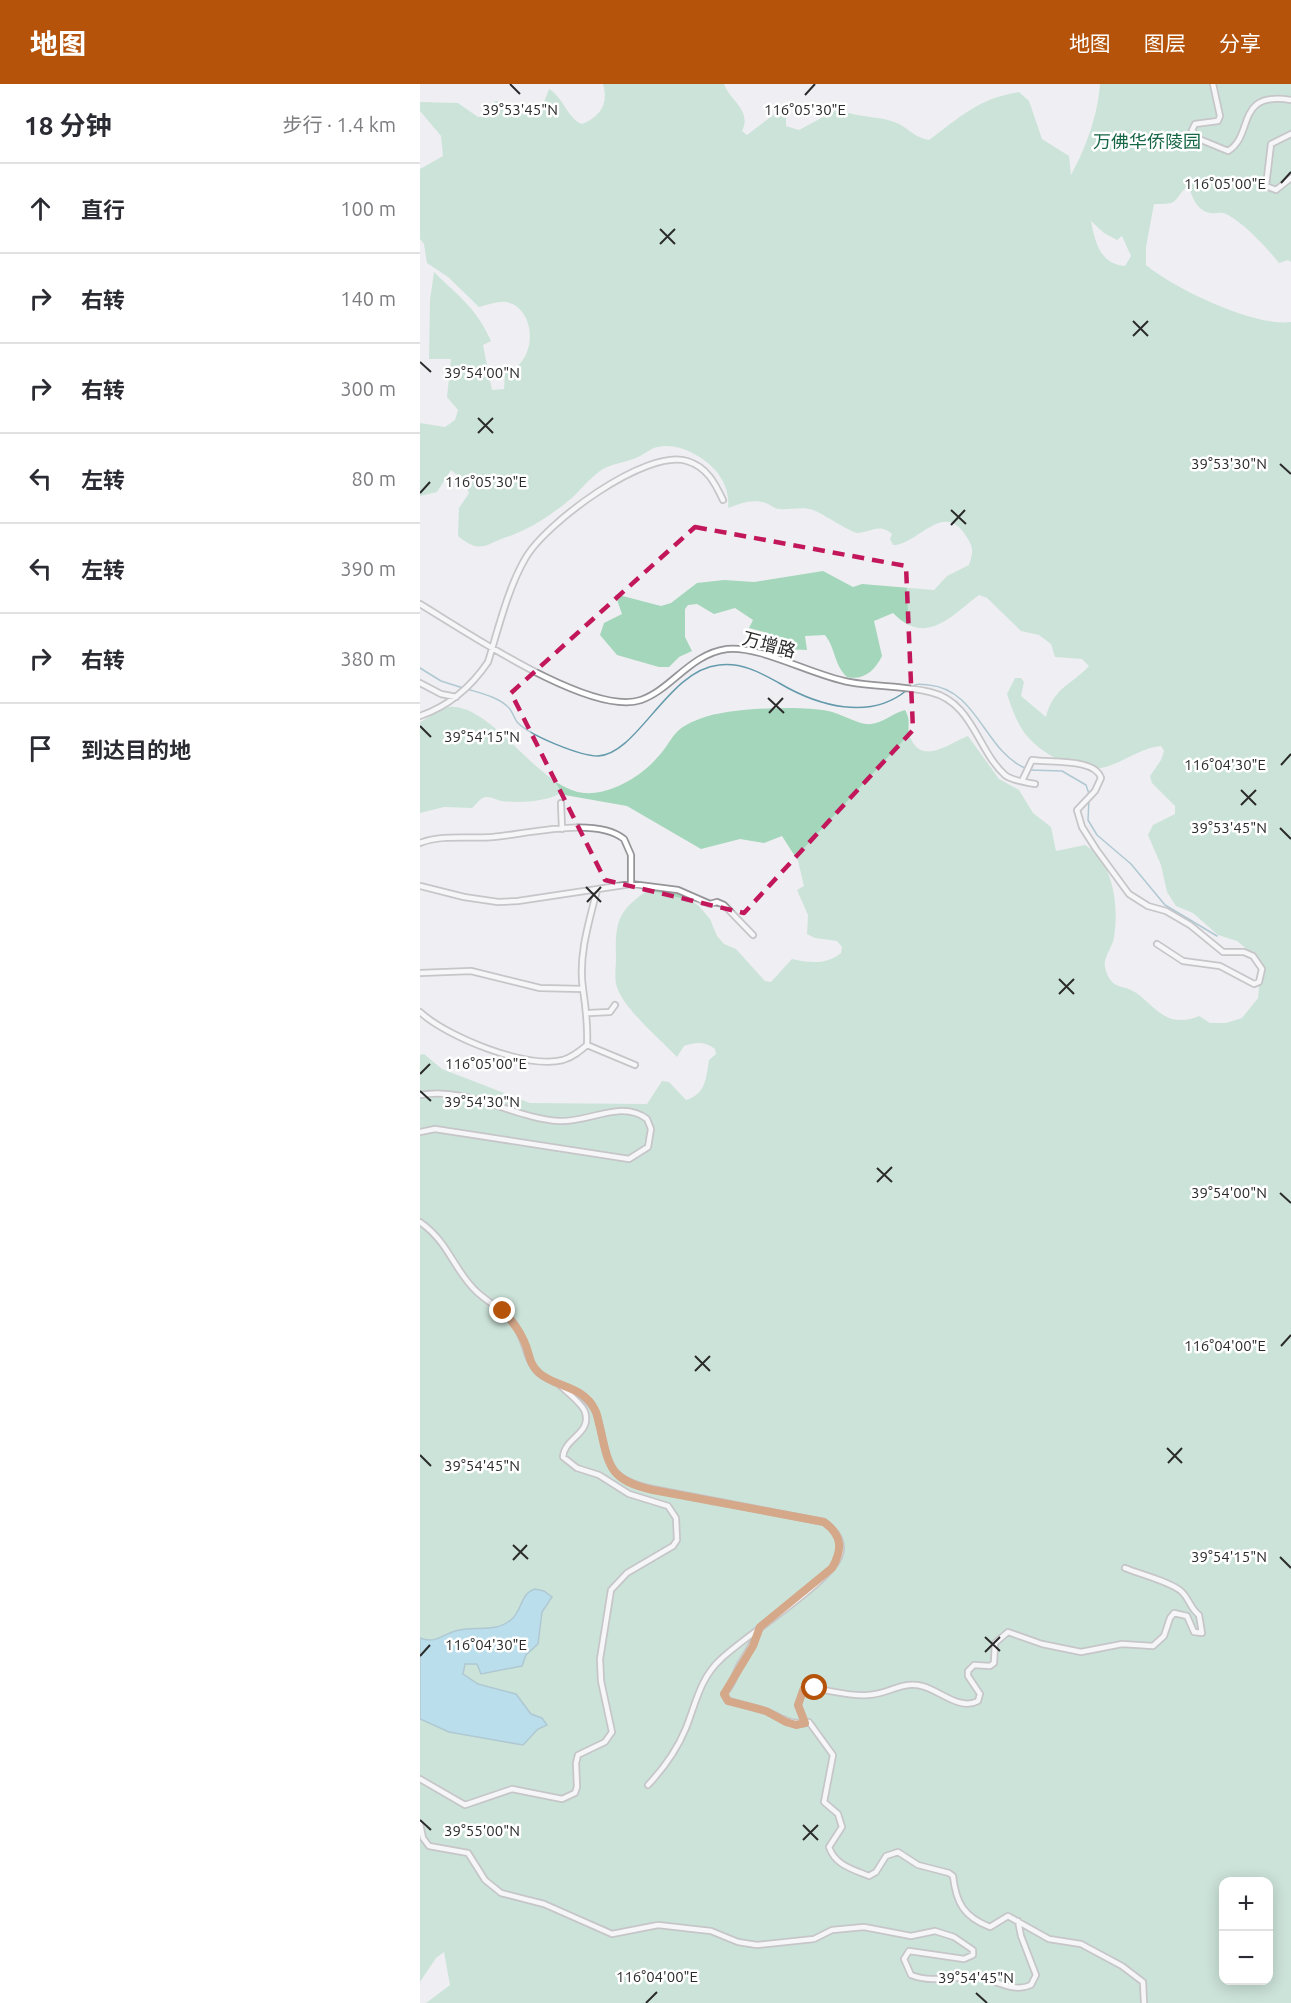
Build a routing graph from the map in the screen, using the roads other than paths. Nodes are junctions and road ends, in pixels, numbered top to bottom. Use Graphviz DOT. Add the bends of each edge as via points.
graph roads {
  1 [pos="1213,84"];
  2 [pos="1291,100"];
  3 [pos="1291,134"];
  4 [pos="1291,178"];
  5 [pos="723,500"];
  6 [pos="420,604"];
  7 [pos="492,648"];
  8 [pos="420,682"];
  9 [pos="458,695"];
  10 [pos="420,716"];
  11 [pos="1022,781"];
  12 [pos="1035,784"];
  13 [pos="561,803"];
  14 [pos="562,829"];
  15 [pos="420,843"];
  16 [pos="631,884"];
  17 [pos="420,886"];
  18 [pos="597,890"];
  19 [pos="753,935"];
  20 [pos="1157,944"];
  21 [pos="420,973"];
  22 [pos="583,989"];
  23 [pos="615,1005"];
  24 [pos="420,1012"];
  25 [pos="589,1013"];
  26 [pos="587,1046"];
  27 [pos="635,1065"];
  28 [pos="420,1095"];
  29 [pos="420,1132"];
  30 [pos="420,1222"];
  31 [pos="557,1382"];
  32 [pos="1125,1568"];
  33 [pos="760,1627"];
  34 [pos="805,1723"];
  35 [pos="420,1779"];
  36 [pos="648,1785"];
  37 [pos="420,1824"];
  38 [pos="1018,1922"];
  39 [pos="1144,2003"];
  1 -- 2 [label="street" via="1218,122 1195,124 1192,130 1199,140 1228,151 1235,145 1253,108 1269,98"];
  3 -- 4 [label="street" via="1270,144 1266,186 1276,190"];
  5 -- 7 [label="street" via="708,473 686,460 674,459 642,466 599,492 571,511 525,558"];
  6 -- 7 [label="street, 万增路"];
  7 -- 9 [label="street" via="488,662"];
  7 -- 11 [label="street, 万增路" via="557,681 611,702 641,700 700,658 727,649 741,649 846,682 932,693 969,719 1006,776"];
  8 -- 9 [label="street" via="441,694"];
  9 -- 10 [label="street"];
  11 -- 12 [label="street, 万增路"];
  11 -- 20 [label="street" via="1032,760 1089,765 1098,772 1101,778 1077,810 1082,827 1130,894 1190,925 1223,952 1253,956 1262,969 1259,982 1254,984 1220,966 1183,961"];
  13 -- 14 [label="street"];
  14 -- 15 [label="street"];
  14 -- 16 [label="street" via="593,829 620,835 631,855"];
  16 -- 18 [label="street"];
  16 -- 19 [label="street" via="678,890 711,904 717,902"];
  17 -- 18 [label="street" via="498,902"];
  18 -- 22 [label="street" via="585,938"];
  21 -- 22 [label="street" via="471,971 540,988"];
  22 -- 25 [label="street"];
  23 -- 25 [label="street" via="610,1012"];
  24 -- 26 [label="street" via="443,1030 532,1060 562,1060"];
  25 -- 26 [label="street"];
  26 -- 27 [label="street"];
  28 -- 29 [label="street" via="460,1095 536,1119 563,1121 631,1110 647,1119 651,1129 648,1147 629,1159 435,1129"];
  30 -- 31 [label="street" via="444,1243 477,1292 516,1326 530,1362 540,1374"];
  31 -- 33 [label="street" via="579,1391 595,1409 607,1459 618,1477 643,1487 824,1522 835,1533 841,1543 832,1568"];
  31 -- 35 [label="street" via="585,1411 586,1423 582,1432 566,1445 563,1456 577,1468 599,1475 629,1494 668,1506 676,1518 677,1540 673,1546 627,1573 611,1590 600,1659 612,1732 605,1742 578,1755 577,1788 562,1799 512,1789 465,1805"];
  32 -- 34 [label="street" via="1182,1592 1199,1615 1202,1633 1194,1632 1186,1616 1174,1613 1164,1636 1153,1646 1122,1644 1081,1652 1008,1632 995,1643 994,1663 974,1665 968,1671 980,1694 974,1703 956,1701 932,1688 909,1683 868,1695 804,1688 798,1705"];
  33 -- 34 [label="street" via="724,1694 728,1701 766,1711 786,1722"];
  33 -- 36 [label="street" via="719,1660 703,1682 672,1758"];
  34 -- 38 [label="street" via="813,1725 833,1755 825,1802 838,1814 842,1827 829,1847 832,1856 845,1867 869,1876 886,1856 898,1852 918,1865 952,1876 955,1898 975,1921 990,1927 1005,1916"];
  37 -- 38 [label="street" via="429,1846 468,1853 485,1880 501,1893 543,1904 612,1934 658,1925 711,1931 757,1945 814,1939 832,1930 854,1927 911,1936 935,1931 965,1943 973,1955 964,1959 909,1951 904,1959 911,1975 981,1978 1019,1988 1031,1985 1036,1975"];
  38 -- 39 [label="street" via="1049,1939 1081,1944 1122,1966 1143,1982"];
}
